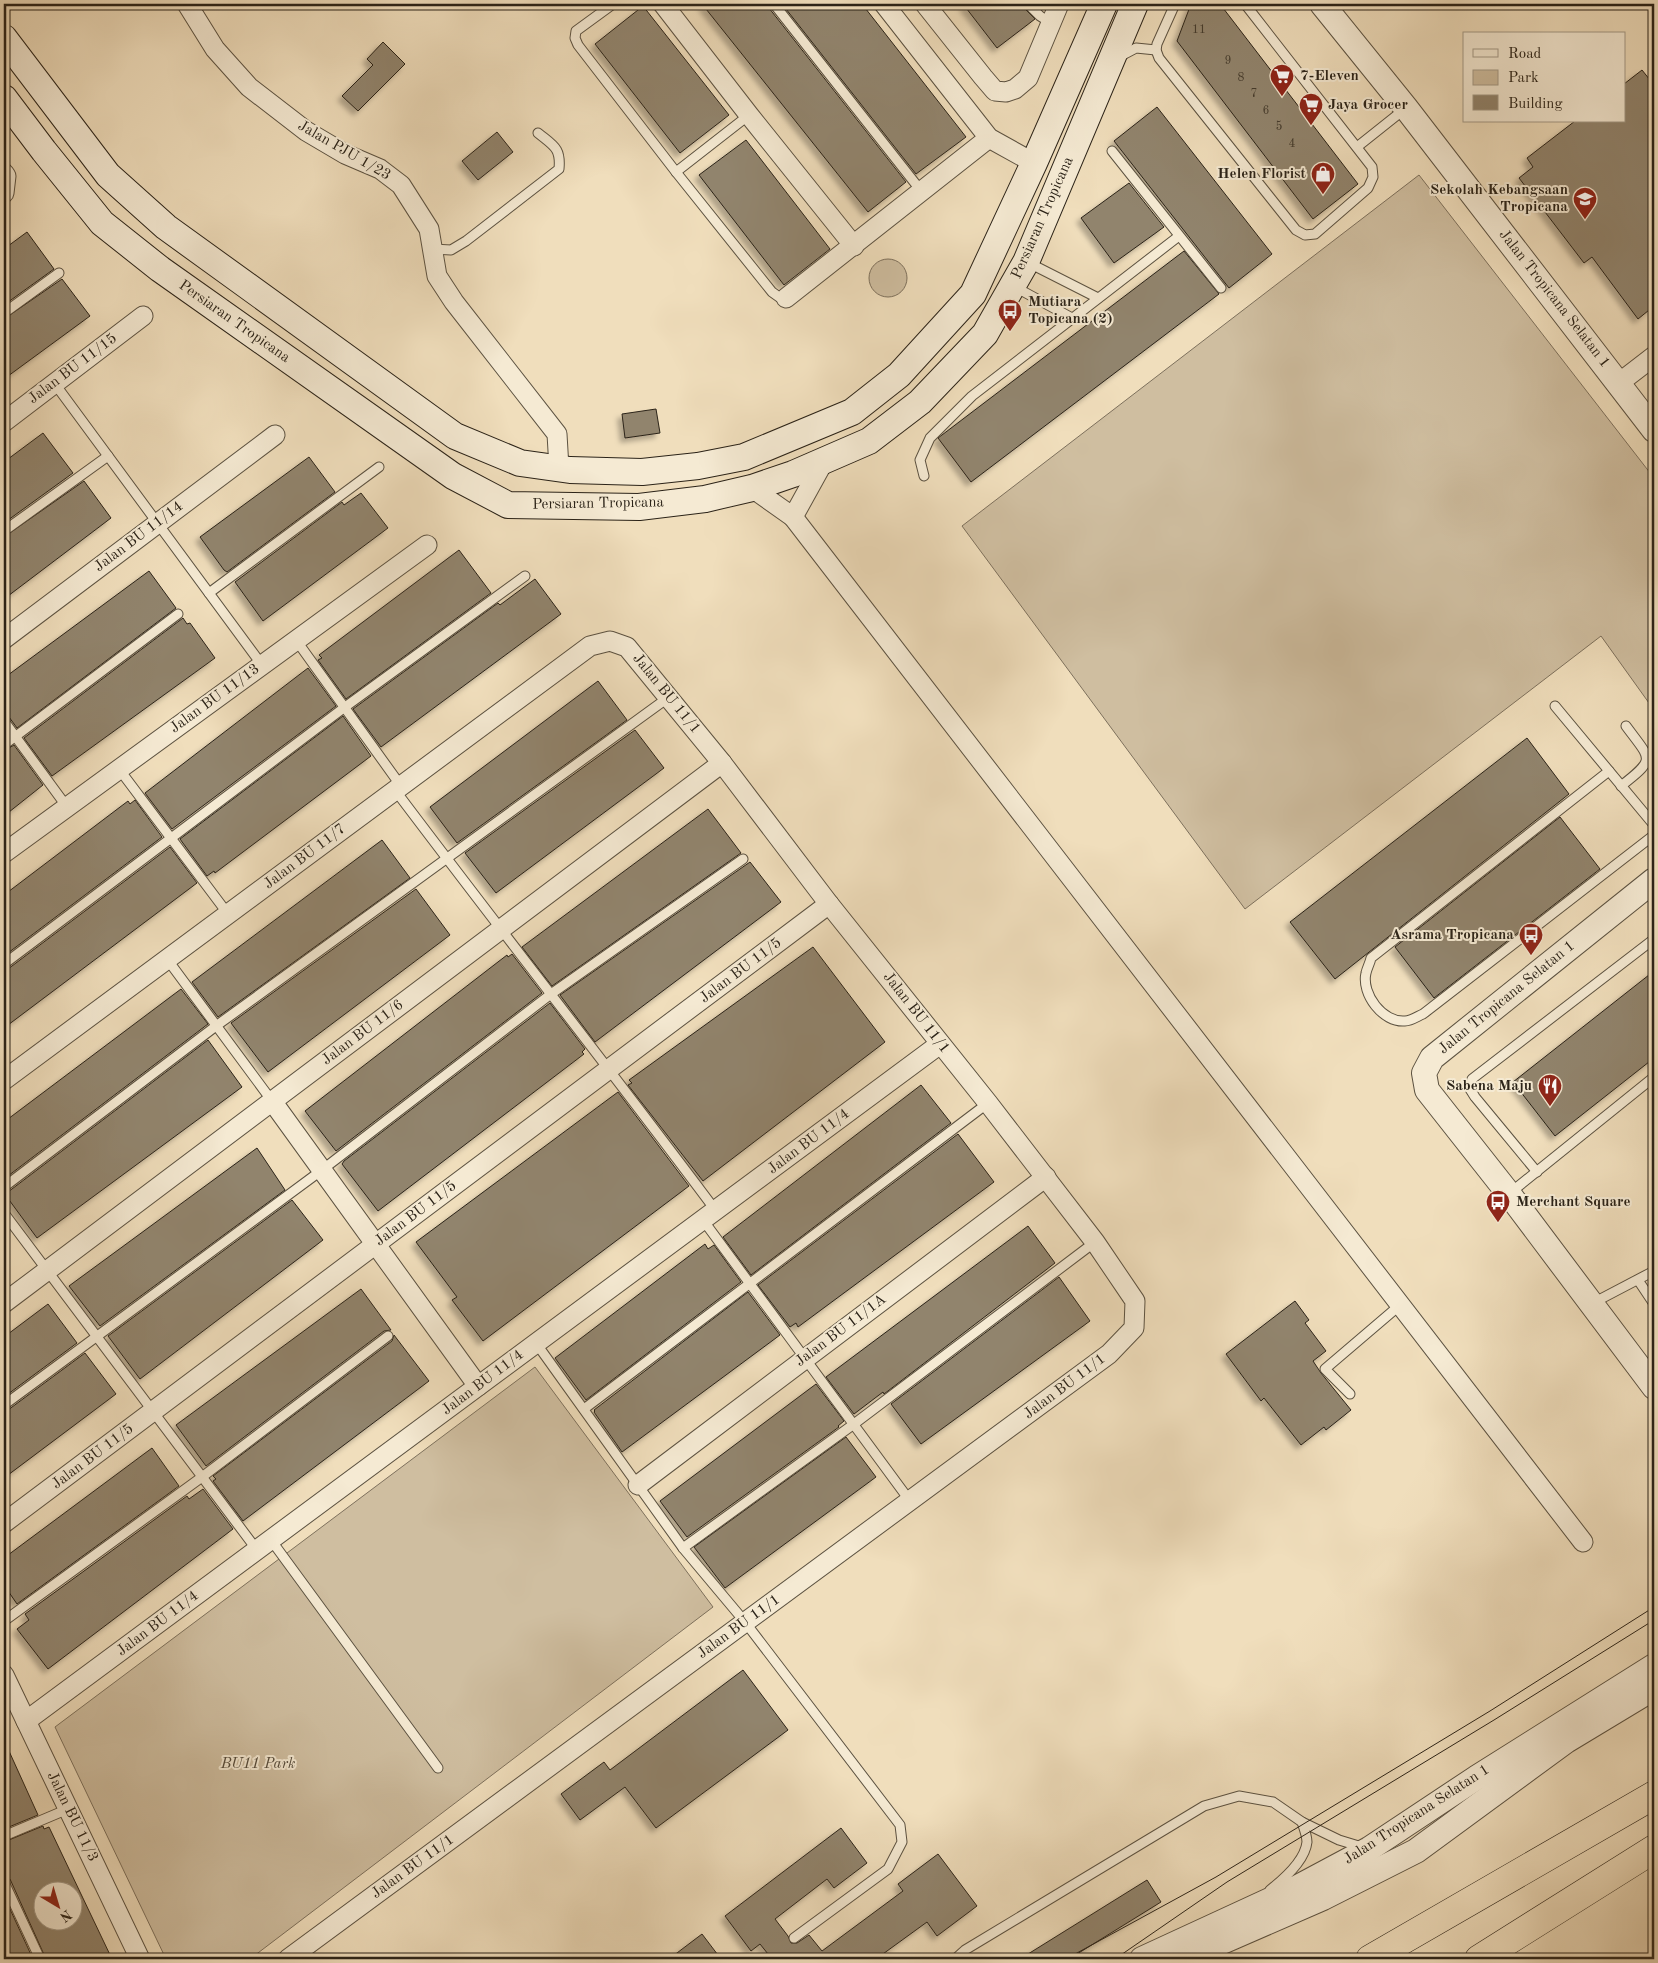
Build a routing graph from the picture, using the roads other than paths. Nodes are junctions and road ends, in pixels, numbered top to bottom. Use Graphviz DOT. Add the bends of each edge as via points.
graph roads {
  1 [pos="187,4"];
  2 [pos="612,4"];
  3 [pos="663,4"];
  4 [pos="774,4"];
  5 [pos="884,4"];
  6 [pos="925,4"];
  7 [pos="1028,4"];
  8 [pos="1059,4"];
  9 [pos="1104,4"];
  10 [pos="1136,4"];
  11 [pos="1175,4"];
  12 [pos="1245,4"];
  13 [pos="1322,4"];
  14 [pos="1051,23"];
  15 [pos="4,38"];
  16 [pos="1156,50"];
  17 [pos="1111,62"];
  18 [pos="4,98"];
  19 [pos="1406,108"];
  20 [pos="748,115"];
  21 [pos="538,133"];
  22 [pos="989,138"];
  23 [pos="1357,147"];
  24 [pos="1112,151"];
  25 [pos="1034,164"];
  26 [pos="676,172"];
  27 [pos="4,173"];
  28 [pos="922,192"];
  29 [pos="4,193"];
  30 [pos="1179,236"];
  31 [pos="854,246"];
  32 [pos="433,249"];
  33 [pos="1026,262"];
  34 [pos="59,273"];
  35 [pos="1012,286"];
  36 [pos="1221,288"];
  37 [pos="786,298"];
  38 [pos="1098,298"];
  39 [pos="4,313"];
  40 [pos="143,316"];
  41 [pos="1072,318"];
  42 [pos="1654,356"];
  43 [pos="1619,383"];
  44 [pos="55,384"];
  45 [pos="4,422"];
  46 [pos="1654,430"];
  47 [pos="275,435"];
  48 [pos="108,456"];
  49 [pos="824,461"];
  50 [pos="520,463"];
  51 [pos="378,467"];
  52 [pos="565,469"];
  53 [pos="924,476"];
  54 [pos="752,488"];
  55 [pos="508,505"];
  56 [pos="574,507"];
  57 [pos="793,516"];
  58 [pos="158,523"];
  59 [pos="4,531"];
  60 [pos="427,545"];
  61 [pos="525,576"];
  62 [pos="209,593"];
  63 [pos="178,614"];
  64 [pos="4,639"];
  65 [pos="296,640"];
  66 [pos="610,641"];
  67 [pos="262,665"];
  68 [pos="669,696"];
  69 [pos="1555,706"];
  70 [pos="345,707"];
  71 [pos="4,721"];
  72 [pos="1626,726"];
  73 [pos="15,736"];
  74 [pos="4,745"];
  75 [pos="722,763"];
  76 [pos="119,769"];
  77 [pos="1609,771"];
  78 [pos="1622,786"];
  79 [pos="398,788"];
  80 [pos="67,807"];
  81 [pos="1654,825"];
  82 [pos="1654,835"];
  83 [pos="172,839"];
  84 [pos="4,853"];
  85 [pos="447,859"];
  86 [pos="743,859"];
  87 [pos="1654,880"];
  88 [pos="829,904"];
  89 [pos="228,914"];
  90 [pos="500,930"];
  91 [pos="1654,939"];
  92 [pos="167,959"];
  93 [pos="4,964"];
  94 [pos="550,994"];
  95 [pos="216,1026"];
  96 [pos="940,1044"];
  97 [pos="610,1069"];
  98 [pos="1654,1077"];
  99 [pos="4,1080"];
  100 [pos="272,1101"];
  101 [pos="988,1103"];
  102 [pos="322,1170"];
  103 [pos="1537,1172"];
  104 [pos="1046,1177"];
  105 [pos="4,1187"];
  106 [pos="1509,1194"];
  107 [pos="4,1213"];
  108 [pos="709,1215"];
  109 [pos="1095,1242"];
  110 [pos="376,1244"];
  111 [pos="47,1270"];
  112 [pos="1654,1271"];
  113 [pos="1638,1280"];
  114 [pos="749,1283"];
  115 [pos="4,1303"];
  116 [pos="1400,1304"];
  117 [pos="1591,1304"];
  118 [pos="1654,1304"];
  119 [pos="96,1336"];
  120 [pos="388,1336"];
  121 [pos="536,1343"];
  122 [pos="805,1358"];
  123 [pos="478,1386"];
  124 [pos="1654,1387"];
  125 [pos="1350,1394"];
  126 [pos="4,1406"];
  127 [pos="584,1409"];
  128 [pos="153,1412"];
  129 [pos="854,1424"];
  130 [pos="202,1477"];
  131 [pos="638,1485"];
  132 [pos="910,1501"];
  133 [pos="4,1524"];
  134 [pos="1583,1542"];
  135 [pos="264,1545"];
  136 [pos="683,1548"];
  137 [pos="4,1621"];
  138 [pos="745,1622"];
  139 [pos="1654,1666"];
  140 [pos="4,1675"];
  141 [pos="1654,1688"];
  142 [pos="26,1721"];
  143 [pos="438,1768"];
  144 [pos="1654,1795"];
  145 [pos="68,1809"];
  146 [pos="1302,1822"];
  147 [pos="4,1836"];
  148 [pos="1654,1849"];
  149 [pos="1381,1851"];
  150 [pos="1416,1851"];
  151 [pos="4,1882"];
  152 [pos="1237,1915"];
  153 [pos="794,1938"];
  154 [pos="40,1959"];
  155 [pos="140,1959"];
  156 [pos="288,1959"];
  157 [pos="955,1959"];
  158 [pos="1142,1959"];
  159 [pos="1183,1959"];
  160 [pos="1370,1959"];
  161 [pos="1479,1959"];
  1 -- 32 [label="street, Jalan PJU 1/23" via="215,49 249,87 306,131 345,154 380,169 401,184 429,229"];
  2 -- 26 [label="lane" via="576,31 575,38"];
  3 -- 20 [label="street"];
  4 -- 28 [label="lane"];
  5 -- 22 [label="street"];
  6 -- 14 [label="street" via="995,91 1016,89 1028,78"];
  7 -- 14 [label="lane"];
  8 -- 14 [label="street"];
  9 -- 25 [label="main road, Persiaran Tropicana"];
  10 -- 17 [label="main road, Persiaran Tropicana"];
  11 -- 16 [label="lane"];
  12 -- 23 [label="lane"];
  13 -- 19 [label="street, Jalan Tropicana Selatan 1"];
  15 -- 50 [label="main road, Persiaran Tropicana" via="108,175 166,227 455,436"];
  16 -- 17 [label="lane" via="1136,48"];
  16 -- 23 [label="lane" via="1159,58 1296,230 1305,235 1315,234 1368,188 1373,177 1372,167"];
  17 -- 33 [label="main road, Persiaran Tropicana"];
  18 -- 55 [label="main road, Persiaran Tropicana" via="102,223 160,269 453,476"];
  19 -- 23 [label="lane"];
  19 -- 43 [label="street, Jalan Tropicana Selatan 1"];
  20 -- 26 [label="lane"];
  20 -- 31 [label="street"];
  21 -- 32 [label="lane" via="557,149 559,169 466,241 451,250"];
  22 -- 25 [label="street"];
  22 -- 28 [label="street"];
  24 -- 30 [label="lane"];
  25 -- 52 [label="main road, Persiaran Tropicana" via="973,294 900,375 852,412 744,457 642,472"];
  26 -- 37 [label="lane" via="772,292"];
  27 -- 29 [label="street"];
  28 -- 31 [label="street"];
  30 -- 36 [label="lane"];
  30 -- 38 [label="lane"];
  31 -- 37 [label="street"];
  32 -- 52 [label="street, Jalan PJU 1/23" via="437,276 454,302 558,434"];
  33 -- 35 [label="main road, Persiaran Tropicana"];
  33 -- 38 [label="lane"];
  34 -- 39 [label="lane"];
  35 -- 41 [label="lane"];
  35 -- 49 [label="main road, Persiaran Tropicana" via="985,334 920,402 869,441"];
  38 -- 41 [label="lane"];
  40 -- 44 [label="street, Jalan BU 11/15"];
  41 -- 53 [label="lane" via="972,396 930,438 920,460"];
  42 -- 43 [label="street, Jalan Tropicana Selatan 1"];
  43 -- 46 [label="street, Jalan Tropicana Selatan 1"];
  44 -- 45 [label="street, Jalan BU 11/15"];
  44 -- 48 [label="lane"];
  47 -- 58 [label="street, Jalan BU 11/14"];
  48 -- 58 [label="lane"];
  48 -- 59 [label="lane"];
  49 -- 54 [label="main road, Persiaran Tropicana"];
  49 -- 57 [label="street"];
  50 -- 52 [label="main road, Persiaran Tropicana"];
  50 -- 55 [label="main road" via="526,478 525,489"];
  51 -- 62 [label="lane"];
  52 -- 56 [label="main road" via="562,486"];
  54 -- 56 [label="main road, Persiaran Tropicana" via="705,499 639,507"];
  54 -- 57 [label="street"];
  55 -- 56 [label="main road, Persiaran Tropicana"];
  57 -- 116 [label="street"];
  58 -- 62 [label="lane"];
  58 -- 64 [label="street, Jalan BU 11/14"];
  60 -- 65 [label="street, Jalan BU 11/13"];
  61 -- 70 [label="lane"];
  62 -- 67 [label="lane"];
  63 -- 73 [label="lane"];
  65 -- 67 [label="street, Jalan BU 11/13"];
  65 -- 70 [label="lane"];
  66 -- 68 [label="street, Jalan BU 11/1" via="627,647"];
  66 -- 79 [label="street, Jalan BU 11/7" via="590,646"];
  67 -- 76 [label="street, Jalan BU 11/13"];
  68 -- 75 [label="street, Jalan BU 11/1"];
  68 -- 85 [label="lane"];
  69 -- 77 [label="lane"];
  70 -- 79 [label="lane"];
  70 -- 83 [label="lane"];
  71 -- 73 [label="lane"];
  72 -- 78 [label="lane" via="1646,754 1647,762"];
  73 -- 74 [label="lane"];
  73 -- 80 [label="lane"];
  75 -- 88 [label="street, Jalan BU 11/1"];
  75 -- 90 [label="street, Jalan BU 11/6"];
  76 -- 80 [label="street, Jalan BU 11/13"];
  76 -- 83 [label="lane"];
  77 -- 78 [label="lane"];
  77 -- 82 [label="lane" via="1371,958 1365,974 1367,989 1375,1005 1388,1017 1405,1021 1423,1014"];
  78 -- 81 [label="lane"];
  79 -- 85 [label="lane"];
  79 -- 89 [label="street, Jalan BU 11/7"];
  80 -- 84 [label="street, Jalan BU 11/13"];
  83 -- 89 [label="lane"];
  83 -- 93 [label="lane"];
  85 -- 90 [label="lane"];
  85 -- 95 [label="lane"];
  86 -- 94 [label="lane"];
  87 -- 106 [label="street, Jalan Tropicana Selatan 1" via="1432,1058 1424,1073 1427,1090"];
  88 -- 96 [label="street, Jalan BU 11/1"];
  88 -- 97 [label="street, Jalan BU 11/5"];
  89 -- 92 [label="street, Jalan BU 11/7"];
  90 -- 94 [label="lane"];
  90 -- 100 [label="street, Jalan BU 11/6"];
  91 -- 103 [label="lane" via="1472,1079 1470,1089 1475,1097"];
  92 -- 95 [label="lane"];
  92 -- 99 [label="street, Jalan BU 11/7"];
  94 -- 97 [label="lane"];
  94 -- 102 [label="lane"];
  95 -- 100 [label="lane"];
  95 -- 105 [label="lane"];
  96 -- 101 [label="street, Jalan BU 11/1"];
  96 -- 108 [label="street, Jalan BU 11/4"];
  97 -- 108 [label="lane"];
  97 -- 110 [label="street, Jalan BU 11/5"];
  98 -- 103 [label="lane"];
  100 -- 102 [label="street"];
  100 -- 111 [label="street, Jalan BU 11/6"];
  101 -- 104 [label="street, Jalan BU 11/1"];
  101 -- 114 [label="lane"];
  102 -- 110 [label="street"];
  102 -- 119 [label="lane"];
  103 -- 106 [label="lane"];
  104 -- 109 [label="street, Jalan BU 11/1"];
  104 -- 122 [label="street, Jalan BU 11/1A"];
  106 -- 117 [label="street, Jalan Tropicana Selatan 1"];
  107 -- 111 [label="lane"];
  108 -- 114 [label="lane"];
  108 -- 121 [label="street, Jalan BU 11/4"];
  109 -- 129 [label="lane"];
  109 -- 132 [label="street, Jalan BU 11/1" via="1135,1301 1134,1328 1109,1354"];
  110 -- 123 [label="street"];
  110 -- 128 [label="street, Jalan BU 11/5"];
  111 -- 115 [label="street, Jalan BU 11/6"];
  111 -- 119 [label="lane"];
  112 -- 113 [label="lane"];
  113 -- 117 [label="lane"];
  113 -- 118 [label="lane"];
  114 -- 122 [label="lane"];
  114 -- 127 [label="lane"];
  116 -- 125 [label="lane" via="1325,1368"];
  116 -- 134 [label="street"];
  117 -- 124 [label="street, Jalan Tropicana Selatan 1"];
  119 -- 126 [label="lane"];
  119 -- 128 [label="lane"];
  120 -- 130 [label="lane"];
  121 -- 123 [label="street, Jalan BU 11/4"];
  121 -- 127 [label="lane"];
  122 -- 129 [label="lane"];
  122 -- 131 [label="street, Jalan BU 11/1A"];
  123 -- 135 [label="street, Jalan BU 11/4"];
  127 -- 131 [label="lane"];
  128 -- 130 [label="lane"];
  128 -- 133 [label="street, Jalan BU 11/5"];
  129 -- 132 [label="lane"];
  129 -- 136 [label="lane"];
  130 -- 135 [label="lane"];
  130 -- 137 [label="lane"];
  131 -- 136 [label="lane"];
  132 -- 138 [label="street, Jalan BU 11/1"];
  135 -- 142 [label="street, Jalan BU 11/4"];
  135 -- 143 [label="lane"];
  136 -- 138 [label="lane"];
  138 -- 153 [label="lane" via="900,1826 902,1842 888,1869"];
  138 -- 156 [label="street, Jalan BU 11/1"];
  139 -- 149 [label="street, Jalan Tropicana Selatan 1" via="1476,1778"];
  140 -- 142 [label="street, Jalan BU 11/3"];
  141 -- 150 [label="street, Jalan Tropicana Selatan 1" via="1566,1741"];
  142 -- 145 [label="street, Jalan BU 11/3"];
  144 -- 160 [label="highway"];
  145 -- 147 [label="lane"];
  145 -- 155 [label="street, Jalan BU 11/3"];
  146 -- 149 [label="lane" via="1339,1840"];
  146 -- 152 [label="lane" via="1307,1840 1303,1854 1282,1881"];
  146 -- 157 [label="lane" via="1273,1802 1239,1796 1204,1806"];
  148 -- 161 [label="highway"];
  149 -- 150 [label="lane"];
  149 -- 152 [label="street, Jalan Tropicana Selatan 1"];
  150 -- 159 [label="street, Jalan Tropicana Selatan 1" via="1324,1898"];
  151 -- 154 [label="lane"];
  152 -- 158 [label="street, Jalan Tropicana Selatan 1"];
}
